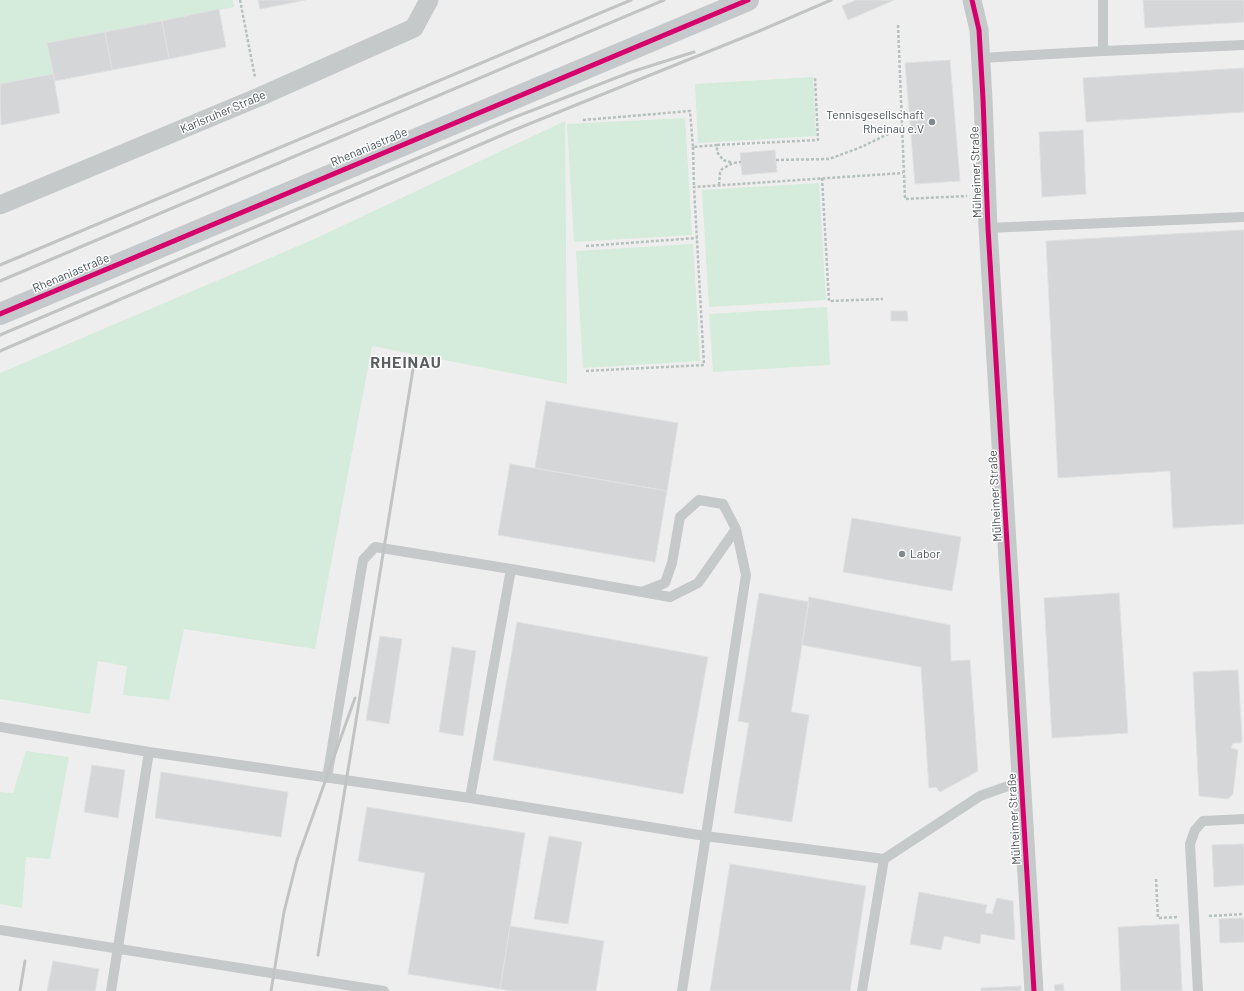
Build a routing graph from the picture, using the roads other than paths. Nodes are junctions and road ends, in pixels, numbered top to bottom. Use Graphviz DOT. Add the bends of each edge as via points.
graph roads {
  1 [pos="429,0"];
  2 [pos="748,0"];
  3 [pos="972,0"];
  4 [pos="1103,0"];
  5 [pos="1244,45"];
  6 [pos="1103,51"];
  7 [pos="981,58"];
  8 [pos="0,204"];
  9 [pos="1244,217"];
  10 [pos="988,228"];
  11 [pos="0,314"];
  12 [pos="736,529"];
  13 [pos="511,569"];
  14 [pos="642,592"];
  15 [pos="0,727"];
  16 [pos="149,752"];
  17 [pos="327,778"];
  18 [pos="1022,781"];
  19 [pos="470,798"];
  20 [pos="1244,819"];
  21 [pos="705,836"];
  22 [pos="884,859"];
  23 [pos="0,930"];
  24 [pos="118,949"];
  25 [pos="111,991"];
  26 [pos="384,991"];
  27 [pos="682,991"];
  28 [pos="862,991"];
  29 [pos="1034,991"];
  30 [pos="1198,991"];
  1 -- 8 [label="street, Karlsruher Straße" via="414,28 259,97"];
  2 -- 11 [label="street, Rhenaniastraße"];
  3 -- 7 [label="street, Mülheimer Straße" via="979,30"];
  4 -- 6 [label="lane"];
  5 -- 6 [label="lane"];
  6 -- 7 [label="lane"];
  7 -- 10 [label="street, Mülheimer Straße"];
  9 -- 10 [label="lane"];
  10 -- 18 [label="street, Mülheimer Straße"];
  12 -- 14 [label="lane" via="698,582 670,597"];
  12 -- 14 [label="lane" via="723,504 699,500 680,517 672,563 665,583"];
  12 -- 21 [label="lane" via="746,574"];
  13 -- 14 [label="lane"];
  13 -- 17 [label="lane" via="375,547 363,560"];
  13 -- 19 [label="lane"];
  15 -- 16 [label="lane"];
  16 -- 17 [label="lane"];
  16 -- 24 [label="lane"];
  17 -- 19 [label="lane"];
  18 -- 22 [label="lane" via="980,796"];
  18 -- 29 [label="street, Mülheimer Straße"];
  19 -- 21 [label="lane"];
  20 -- 30 [label="lane" via="1203,821 1195,830 1190,844"];
  21 -- 22 [label="lane"];
  21 -- 27 [label="lane"];
  22 -- 28 [label="lane"];
  23 -- 24 [label="lane"];
  24 -- 25 [label="lane"];
  24 -- 26 [label="lane"];
}
